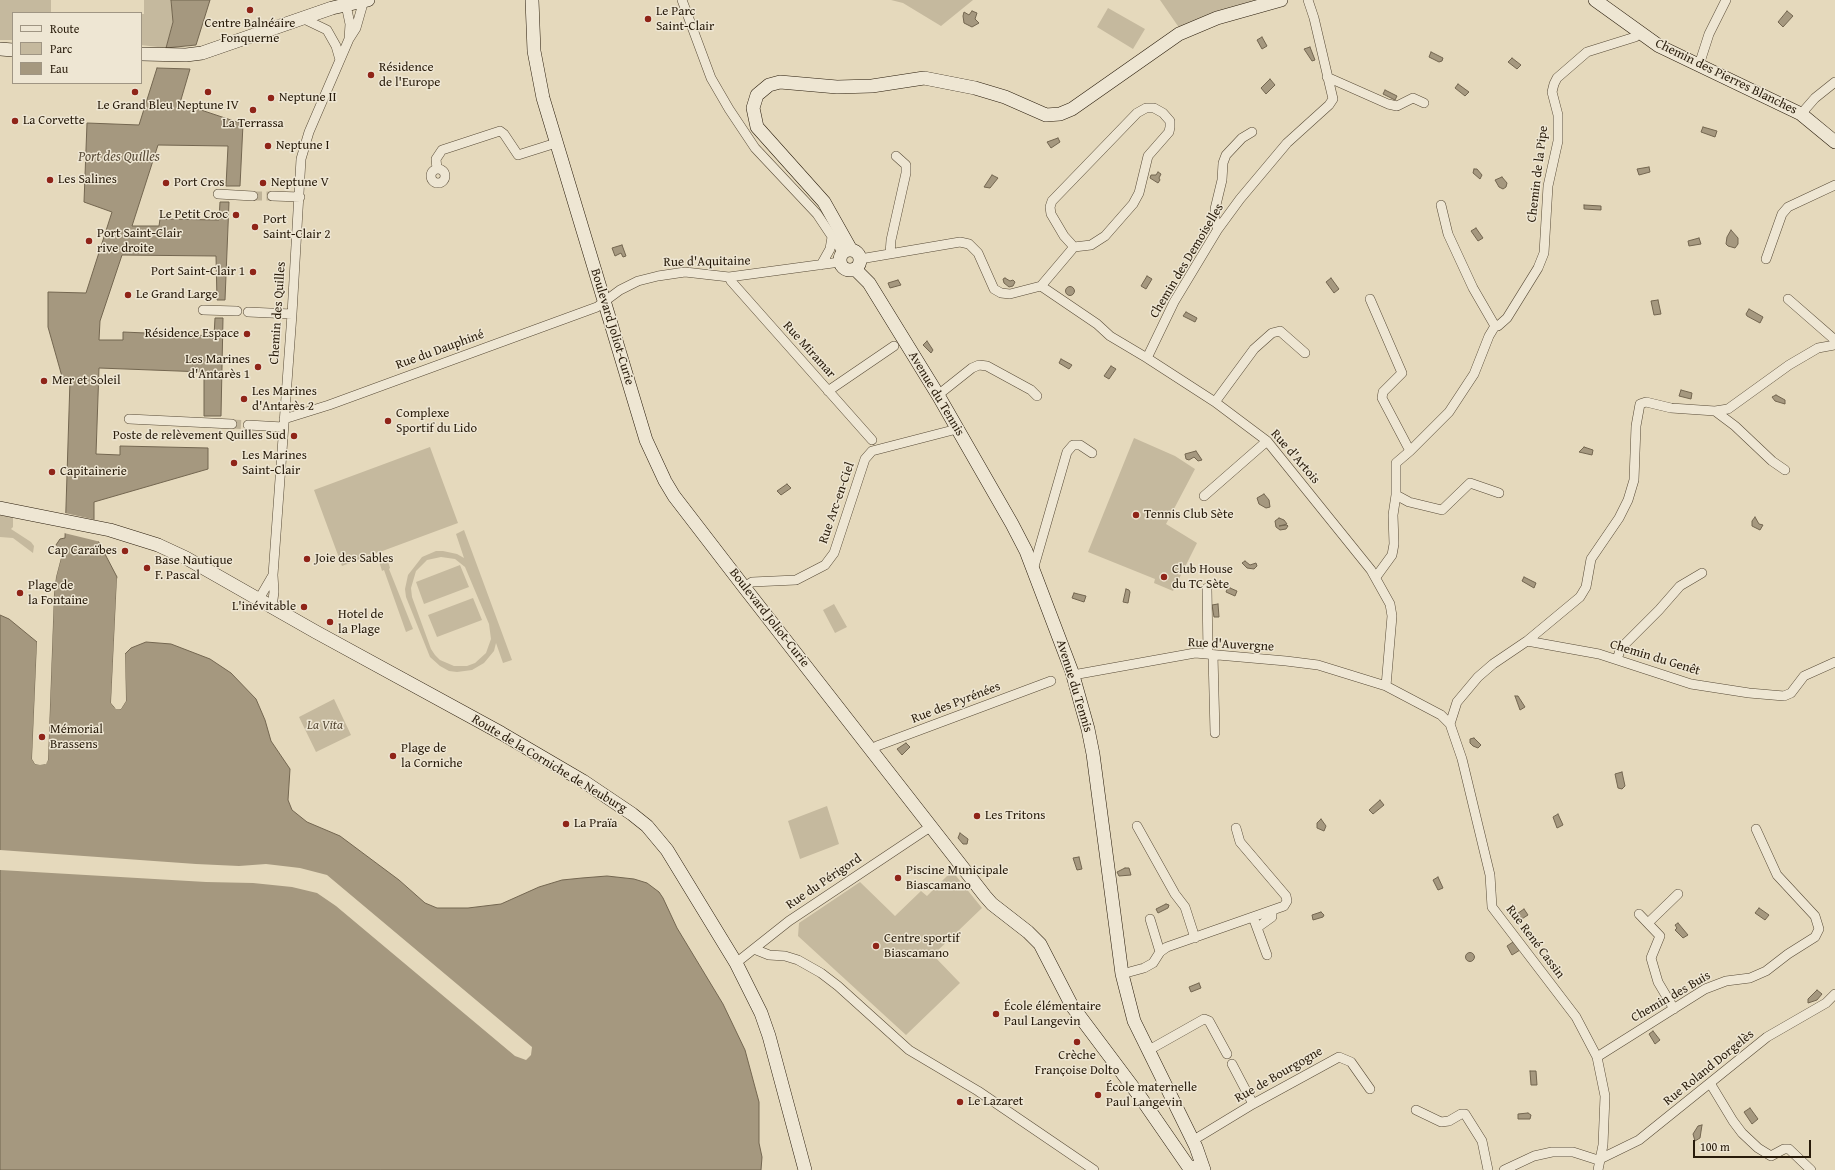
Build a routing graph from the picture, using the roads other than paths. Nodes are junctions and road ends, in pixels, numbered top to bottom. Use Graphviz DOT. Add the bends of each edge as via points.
graph roads {
  1 [pos="365,0"];
  2 [pos="532,0"];
  3 [pos="682,0"];
  4 [pos="1281,0"];
  5 [pos="1308,0"];
  6 [pos="1595,0"];
  7 [pos="1726,0"];
  8 [pos="346,2"];
  9 [pos="302,18"];
  10 [pos="1640,32"];
  11 [pos="349,39"];
  12 [pos="0,49"];
  13 [pos="12,50"];
  14 [pos="142,54"];
  15 [pos="340,60"];
  16 [pos="1699,65"];
  17 [pos="1328,77"];
  18 [pos="1835,82"];
  19 [pos="1424,103"];
  20 [pos="1801,114"];
  21 [pos="1252,132"];
  22 [pos="1835,142"];
  23 [pos="556,143"];
  24 [pos="896,156"];
  25 [pos="437,169"];
  26 [pos="1835,185"];
  27 [pos="218,194"];
  28 [pos="253,196"];
  29 [pos="272,196"];
  30 [pos="300,197"];
  31 [pos="1441,205"];
  32 [pos="1218,229"];
  33 [pos="832,237"];
  34 [pos="1074,247"];
  35 [pos="890,254"];
  36 [pos="850,258"];
  37 [pos="1766,259"];
  38 [pos="821,264"];
  39 [pos="729,277"];
  40 [pos="1041,286"];
  41 [pos="1370,299"];
  42 [pos="1788,299"];
  43 [pos="604,302"];
  44 [pos="203,310"];
  45 [pos="237,312"];
  46 [pos="248,312"];
  47 [pos="292,314"];
  48 [pos="1495,326"];
  49 [pos="1835,340"];
  50 [pos="1835,344"];
  51 [pos="894,346"];
  52 [pos="1305,353"];
  53 [pos="1147,358"];
  54 [pos="828,391"];
  55 [pos="938,395"];
  56 [pos="1037,396"];
  57 [pos="1215,402"];
  58 [pos="1715,410"];
  59 [pos="129,419"];
  60 [pos="283,423"];
  61 [pos="232,424"];
  62 [pos="248,425"];
  63 [pos="957,428"];
  64 [pos="872,440"];
  65 [pos="1266,441"];
  66 [pos="1410,452"];
  67 [pos="1092,453"];
  68 [pos="1785,470"];
  69 [pos="1499,493"];
  70 [pos="1396,495"];
  71 [pos="1204,496"];
  72 [pos="0,508"];
  73 [pos="1033,570"];
  74 [pos="1702,573"];
  75 [pos="272,575"];
  76 [pos="1376,577"];
  77 [pos="744,587"];
  78 [pos="1207,588"];
  79 [pos="259,599"];
  80 [pos="272,607"];
  81 [pos="1527,641"];
  82 [pos="1210,654"];
  83 [pos="1617,659"];
  84 [pos="1835,662"];
  85 [pos="1073,675"];
  86 [pos="1051,681"];
  87 [pos="1386,686"];
  88 [pos="1450,724"];
  89 [pos="1215,733"];
  90 [pos="871,750"];
  91 [pos="1137,826"];
  92 [pos="930,827"];
  93 [pos="1236,828"];
  94 [pos="1756,829"];
  95 [pos="1678,894"];
  96 [pos="1272,912"];
  97 [pos="1639,914"];
  98 [pos="1253,918"];
  99 [pos="1150,919"];
  100 [pos="1648,923"];
  101 [pos="1258,927"];
  102 [pos="1195,938"];
  103 [pos="754,949"];
  104 [pos="1160,952"];
  105 [pos="1267,955"];
  106 [pos="736,963"];
  107 [pos="1122,974"];
  108 [pos="1835,994"];
  109 [pos="1674,1009"];
  110 [pos="1149,1050"];
  111 [pos="1227,1054"];
  112 [pos="1597,1057"];
  113 [pos="1232,1064"];
  114 [pos="1710,1082"];
  115 [pos="1370,1089"];
  116 [pos="1253,1104"];
  117 [pos="1416,1110"];
  118 [pos="1192,1158"];
  119 [pos="1598,1160"];
  120 [pos="805,1170"];
  121 [pos="1094,1170"];
  122 [pos="1488,1170"];
  123 [pos="1504,1170"];
  124 [pos="1598,1170"];
  125 [pos="1811,1170"];
  1 -- 8 [label="street"];
  1 -- 11 [label="street, Chemin des Quilles" via="356,28"];
  2 -- 23 [label="street, Boulevard Joliot-Curie" via="536,68"];
  3 -- 33 [label="street" via="711,78 730,110 755,148 817,214"];
  4 -- 36 [label="street, Avenue du Tennis" via="1217,18 1179,34 1072,109 1060,114 1046,115 1005,97 924,78 872,86 837,87 780,82 769,84 757,95 752,108 757,127 824,202"];
  5 -- 17 [label="street, Chemin des Demoiselles"];
  6 -- 10 [label="street, Chemin des Pierres Blanches"];
  7 -- 16 [label="street" via="1709,34"];
  8 -- 9 [label="street"];
  8 -- 11 [label="street, Chemin des Quilles" via="350,24"];
  9 -- 14 [label="street" via="202,53"];
  9 -- 15 [label="street" via="327,30"];
  10 -- 16 [label="street, Chemin des Pierres Blanches" via="1658,46"];
  10 -- 48 [label="street, Chemin de la Pipe" via="1634,37 1587,52 1557,78 1554,84 1552,92 1558,115 1558,141 1548,186 1544,253 1538,268 1507,318"];
  11 -- 15 [label="street, Chemin des Quilles"];
  12 -- 13 [label="street"];
  15 -- 30 [label="street, Chemin des Quilles" via="303,152"];
  16 -- 20 [label="street, Chemin des Pierres Blanches"];
  17 -- 19 [label="street" via="1388,104 1397,106 1413,98"];
  17 -- 32 [label="street, Chemin des Demoiselles" via="1333,93 1329,105 1287,143"];
  18 -- 20 [label="street" via="1815,98"];
  20 -- 22 [label="street, Chemin des Pierres Blanches"];
  21 -- 32 [label="street" via="1242,138 1226,155 1223,163 1215,209"];
  23 -- 25 [label="street" via="518,155 500,131 442,150 436,159"];
  23 -- 43 [label="street, Boulevard Joliot-Curie"];
  24 -- 35 [label="street" via="906,165 906,173"];
  26 -- 37 [label="street" via="1788,207 1782,214"];
  27 -- 28 [label="street"];
  29 -- 30 [label="street"];
  30 -- 47 [label="street, Chemin des Quilles"];
  31 -- 48 [label="street" via="1448,234 1473,288"];
  32 -- 53 [label="street, Chemin des Demoiselles" via="1174,302"];
  33 -- 36 [label="street"];
  33 -- 38 [label="street" via="830,249"];
  34 -- 34 [label="street" via="1091,245 1104,236 1133,204 1139,193 1148,156 1169,132 1170,121 1163,113 1154,108 1146,108 1137,113 1052,201 1051,214"];
  34 -- 40 [label="street"];
  35 -- 36 [label="street, Rue d'Aquitaine"];
  35 -- 40 [label="street, Rue d'Aquitaine" via="960,242 970,244 978,253 994,289 1010,294"];
  36 -- 38 [label="street, Rue d'Aquitaine"];
  36 -- 55 [label="street, Avenue du Tennis" via="869,283"];
  38 -- 39 [label="street, Rue d'Aquitaine"];
  39 -- 43 [label="street, Rue d'Aquitaine" via="685,272 658,276 638,281"];
  39 -- 54 [label="street, Rue Miramar"];
  40 -- 53 [label="street, Rue d'Artois" via="1097,324 1110,336"];
  41 -- 66 [label="street" via="1402,373 1383,392 1382,398"];
  42 -- 49 [label="street"];
  43 -- 60 [label="street, Rue du Dauphiné"];
  43 -- 77 [label="street, Boulevard Joliot-Curie" via="646,440 660,472 674,496"];
  44 -- 45 [label="street"];
  46 -- 47 [label="street"];
  47 -- 60 [label="street, Chemin des Quilles"];
  48 -- 66 [label="street, Chemin de la Pipe" via="1474,374 1449,412"];
  50 -- 58 [label="street" via="1818,348 1728,409"];
  51 -- 54 [label="street"];
  52 -- 57 [label="street" via="1280,331 1272,332 1254,349"];
  53 -- 57 [label="street, Rue d'Artois"];
  54 -- 64 [label="street, Rue Miramar"];
  55 -- 56 [label="street" via="979,365 987,366 1031,390"];
  55 -- 63 [label="street, Avenue du Tennis"];
  57 -- 65 [label="street, Rue d'Artois"];
  58 -- 68 [label="street"];
  58 -- 81 [label="street" via="1671,408 1646,402 1640,404 1636,426 1634,480 1625,508 1592,559 1586,587 1580,597"];
  59 -- 61 [label="street"];
  60 -- 62 [label="street"];
  60 -- 75 [label="street, Chemin des Quilles"];
  63 -- 73 [label="street, Avenue du Tennis" via="1012,524"];
  63 -- 77 [label="street, Rue Arc-en-Ciel" via="872,451 866,459 834,553 825,565 796,580 752,582"];
  65 -- 71 [label="street"];
  65 -- 76 [label="street, Rue d'Artois"];
  66 -- 70 [label="street, Chemin de la Pipe" via="1396,463"];
  67 -- 73 [label="street" via="1080,445 1073,445 1067,452"];
  69 -- 70 [label="street" via="1470,483 1442,510 1409,502"];
  70 -- 76 [label="street, Chemin de la Pipe" via="1392,555"];
  72 -- 79 [label="street, Route de la Corniche de Neuburg" via="110,530 158,545"];
  73 -- 85 [label="street, Avenue du Tennis"];
  74 -- 83 [label="street" via="1680,586 1621,648"];
  75 -- 79 [label="street, Chemin des Quilles"];
  75 -- 80 [label="street, Chemin des Quilles"];
  76 -- 87 [label="street, Rue d'Artois" via="1390,604 1392,616"];
  77 -- 90 [label="street, Boulevard Joliot-Curie"];
  78 -- 82 [label="street"];
  79 -- 80 [label="street, Route de la Corniche de Neuburg"];
  80 -- 106 [label="street, Route de la Corniche de Neuburg" via="502,733 583,781 632,814 647,826 667,850"];
  81 -- 83 [label="street, Chemin du Genêt"];
  81 -- 88 [label="street" via="1478,677 1458,702"];
  82 -- 85 [label="street, Rue d'Auvergne" via="1178,655"];
  82 -- 87 [label="street, Rue d'Auvergne" via="1318,665"];
  82 -- 89 [label="street"];
  83 -- 84 [label="street, Chemin du Genêt" via="1691,684 1784,696 1791,693 1804,676"];
  85 -- 107 [label="street, Avenue du Tennis" via="1093,754"];
  86 -- 90 [label="street, Rue des Pyrénées"];
  87 -- 88 [label="street" via="1440,715"];
  88 -- 112 [label="street, Rue René Cassin" via="1462,759 1490,875 1492,907 1576,1017"];
  90 -- 92 [label="street, Boulevard Joliot-Curie"];
  91 -- 102 [label="street" via="1185,907"];
  92 -- 103 [label="street, Rue du Périgord" via="789,921"];
  92 -- 118 [label="street, Boulevard Joliot-Curie" via="992,904 1022,926 1040,944 1072,1006 1141,1098"];
  93 -- 96 [label="street" via="1240,842 1286,896 1287,902 1284,906"];
  94 -- 109 [label="street, Chemin des Buis" via="1777,875 1815,916 1819,929 1815,937 1766,971 1750,978 1726,980 1705,989"];
  95 -- 100 [label="street"];
  96 -- 98 [label="street"];
  96 -- 101 [label="street" via="1272,917"];
  97 -- 100 [label="street"];
  98 -- 101 [label="street"];
  98 -- 102 [label="street"];
  99 -- 104 [label="street"];
  100 -- 109 [label="street" via="1660,936 1651,958 1658,982"];
  101 -- 105 [label="street"];
  102 -- 104 [label="street" via="1167,947"];
  103 -- 106 [label="street, Rue du Périgord"];
  103 -- 121 [label="street" via="769,955 798,960 821,973 909,1050 978,1091"];
  104 -- 107 [label="street" via="1153,962 1144,968"];
  106 -- 120 [label="street, Route de la Corniche de Neuburg" via="761,1013 769,1036"];
  107 -- 110 [label="street, Avenue du Tennis" via="1134,1021"];
  108 -- 114 [label="street, Rue Roland Dorgelès" via="1826,1003 1767,1037"];
  109 -- 112 [label="street, Chemin des Buis"];
  110 -- 111 [label="street" via="1204,1019 1209,1021"];
  110 -- 118 [label="street, Avenue du Tennis"];
  112 -- 119 [label="street, Rue René Cassin" via="1605,1096 1603,1145"];
  113 -- 116 [label="street"];
  114 -- 119 [label="street, Rue Roland Dorgelès" via="1639,1140"];
  114 -- 125 [label="street" via="1733,1121 1758,1148 1771,1156 1789,1149"];
  115 -- 116 [label="street, Rue de Bourgogne" via="1351,1062 1339,1057"];
  116 -- 118 [label="street, Rue de Bourgogne"];
  117 -- 122 [label="street" via="1441,1122 1465,1114 1484,1145"];
  119 -- 123 [label="street" via="1573,1152 1552,1152 1534,1156"];
  119 -- 124 [label="street, Rue René Cassin"];
}
